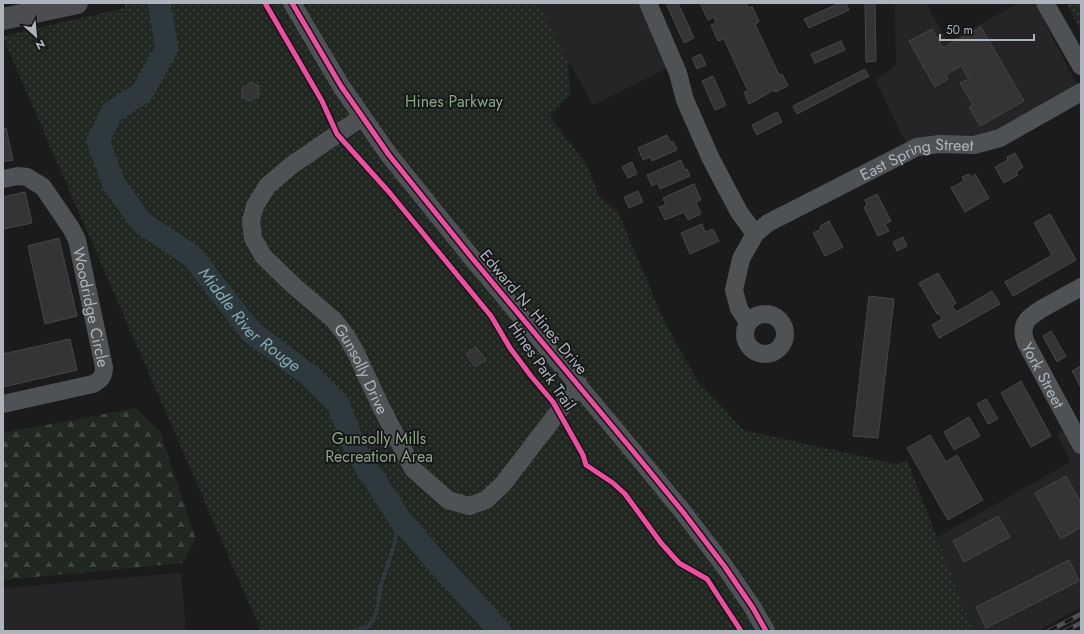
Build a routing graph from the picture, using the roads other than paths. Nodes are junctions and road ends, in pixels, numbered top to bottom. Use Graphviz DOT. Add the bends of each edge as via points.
graph roads {
  1 [pos="77,3"];
  2 [pos="292,3"];
  3 [pos="648,3"];
  4 [pos="1045,3"];
  5 [pos="3,19"];
  6 [pos="1081,66"];
  7 [pos="1081,92"];
  8 [pos="362,117"];
  9 [pos="3,179"];
  10 [pos="755,234"];
  11 [pos="1081,288"];
  12 [pos="748,322"];
  13 [pos="579,386"];
  14 [pos="3,404"];
  15 [pos="1081,445"];
  16 [pos="766,631"];
  1 -- 5 [label="main road"];
  2 -- 8 [label="street, Edward N. Hines Drive"];
  3 -- 10 [label="street" via="678,73 685,100 711,159 739,212"];
  4 -- 6 [label="street"];
  7 -- 10 [label="street, East Spring Street" via="1000,138 974,145 939,144 917,147 768,222"];
  8 -- 13 [label="street, Edward N. Hines Drive" via="421,195"];
  8 -- 13 [label="street, Gunsolly Drive" via="292,165 267,186 255,206 250,221 253,238 263,256 334,320 348,337 414,469 448,500 469,506 486,500 503,484"];
  9 -- 14 [label="street, Woodridge Circle" via="27,177 43,187 71,228 77,240 104,374 93,384"];
  10 -- 12 [label="street, East Spring Street" via="741,259 734,290 739,309"];
  11 -- 15 [label="street, York Street" via="1033,314 1023,330 1026,343"];
  13 -- 16 [label="street, Edward N. Hines Drive" via="725,567"];
}
